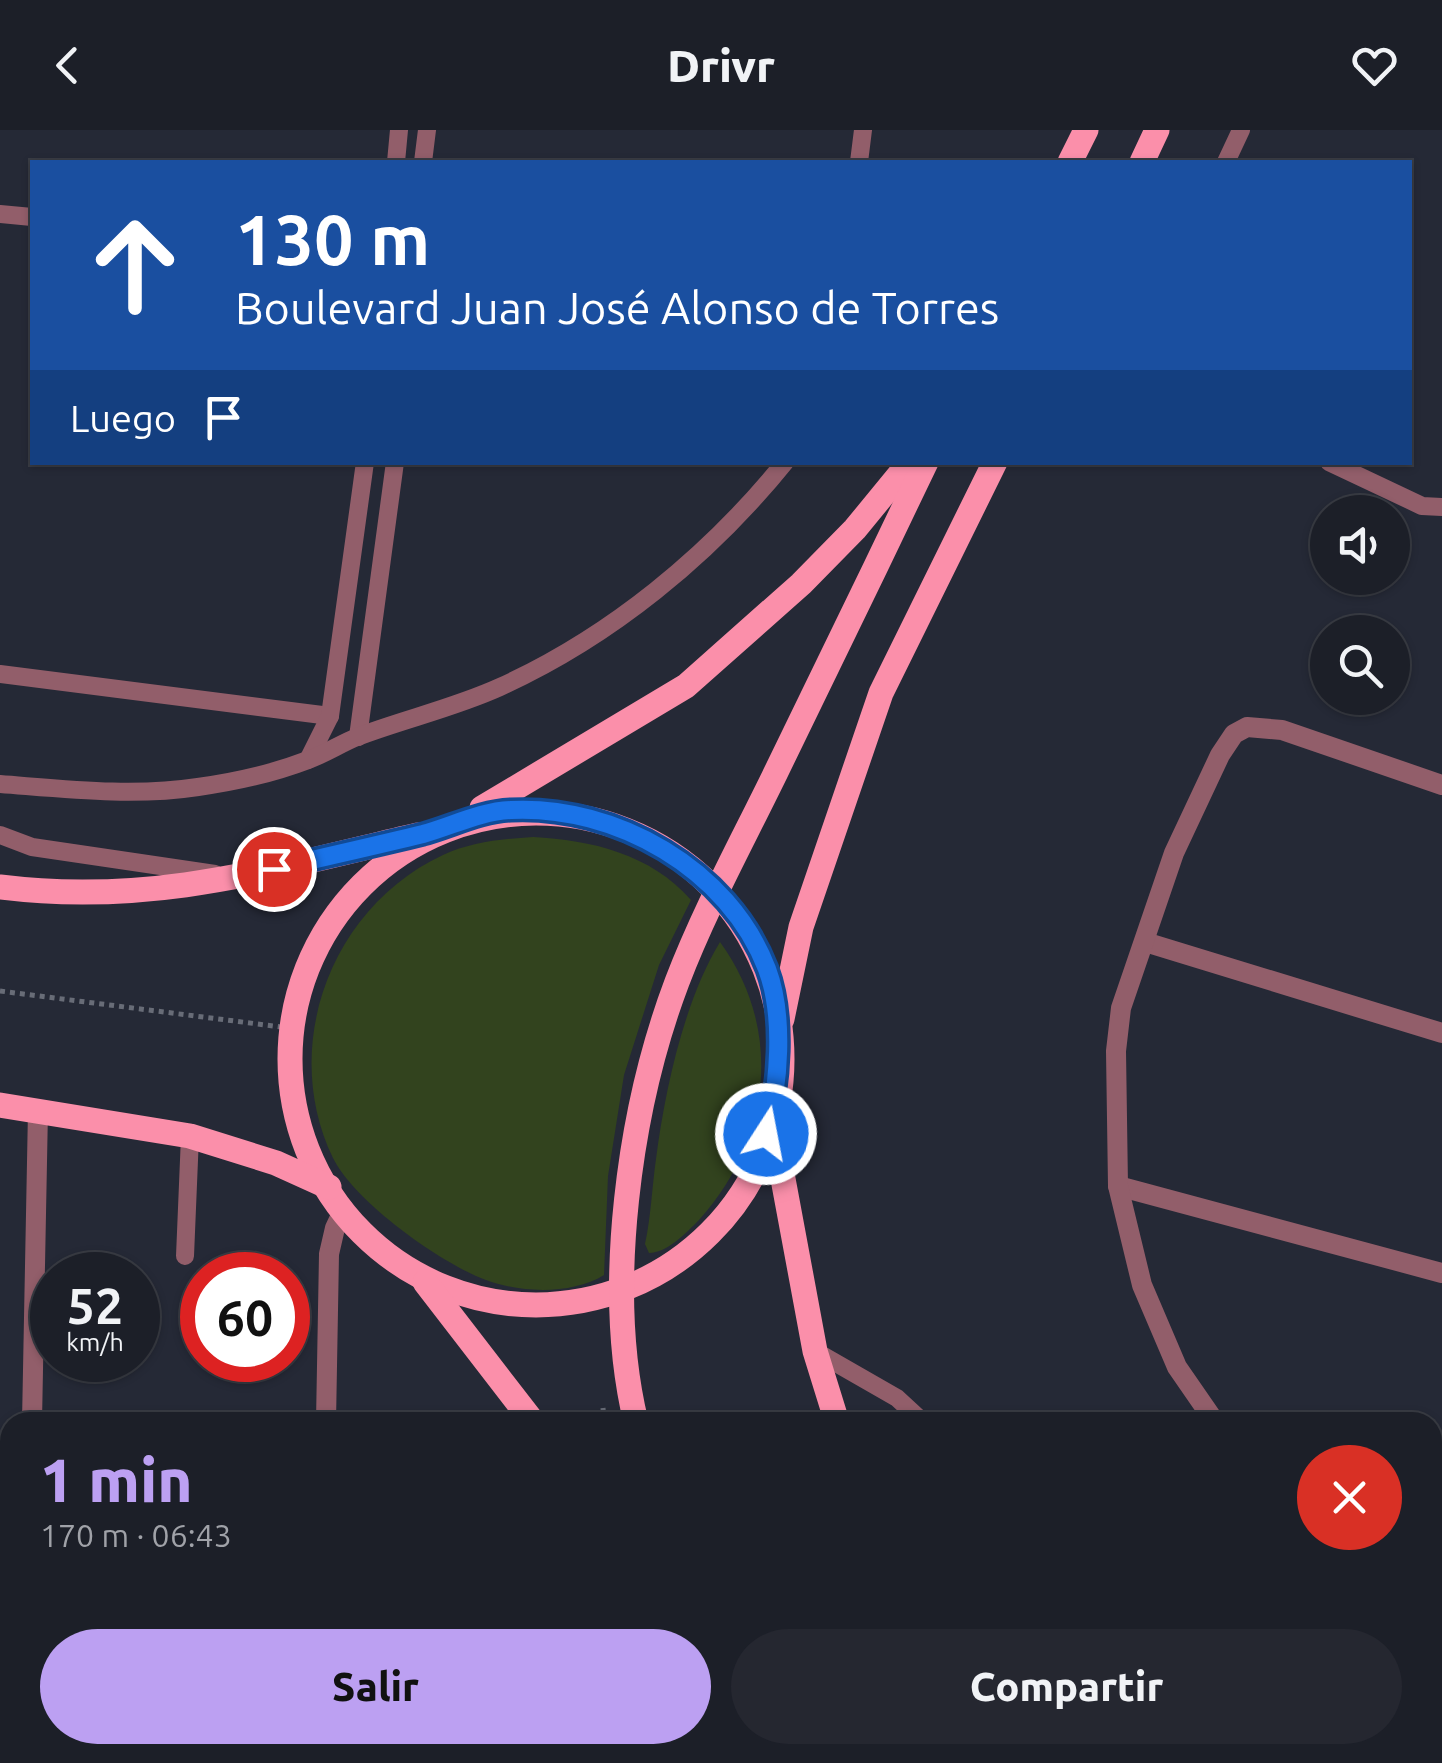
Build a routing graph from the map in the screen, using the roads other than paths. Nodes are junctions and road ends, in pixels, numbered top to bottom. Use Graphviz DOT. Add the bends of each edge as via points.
graph roads {
  1 [pos="399,130"];
  2 [pos="427,130"];
  3 [pos="863,130"];
  4 [pos="1086,130"];
  5 [pos="1158,130"];
  6 [pos="1242,130"];
  7 [pos="396,160"];
  8 [pos="423,160"];
  9 [pos="858,160"];
  10 [pos="1071,160"];
  11 [pos="1143,160"];
  12 [pos="1227,160"];
  13 [pos="0,214"];
  14 [pos="30,217"];
  15 [pos="365,465"];
  16 [pos="396,465"];
  17 [pos="782,465"];
  18 [pos="908,465"];
  19 [pos="925,465"];
  20 [pos="994,465"];
  21 [pos="1335,465"];
  22 [pos="1442,507"];
  23 [pos="0,674"];
  24 [pos="330,716"];
  25 [pos="358,737"];
  26 [pos="308,760"];
  27 [pos="0,784"];
  28 [pos="1442,785"];
  29 [pos="455,822"];
  30 [pos="428,832"];
  31 [pos="0,835"];
  32 [pos="239,878"];
  33 [pos="0,887"];
  34 [pos="718,890"];
  35 [pos="1145,942"];
  36 [pos="1442,1033"];
  37 [pos="778,1038"];
  38 [pos="0,1106"];
  39 [pos="38,1110"];
  40 [pos="771,1115"];
  41 [pos="190,1136"];
  42 [pos="1118,1186"];
  43 [pos="329,1187"];
  44 [pos="344,1209"];
  45 [pos="185,1252"];
  46 [pos="416,1270"];
  47 [pos="1442,1273"];
  48 [pos="622,1295"];
  49 [pos="814,1352"];
  50 [pos="32,1412"];
  51 [pos="326,1412"];
  52 [pos="524,1412"];
  53 [pos="634,1412"];
  54 [pos="834,1412"];
  55 [pos="910,1412"];
  56 [pos="1208,1412"];
  1 -- 7 [label="lane"];
  2 -- 8 [label="lane"];
  3 -- 9 [label="lane"];
  4 -- 10 [label="main road"];
  5 -- 11 [label="main road"];
  6 -- 12 [label="lane"];
  13 -- 14 [label="lane"];
  15 -- 24 [label="lane"];
  16 -- 25 [label="lane"];
  17 -- 25 [label="lane" via="693,560 578,645 501,686"];
  18 -- 29 [label="main road" via="801,584 686,686"];
  19 -- 34 [label="main road"];
  20 -- 37 [label="main road" via="880,693 801,927"];
  21 -- 22 [label="lane" via="1422,506"];
  23 -- 24 [label="lane"];
  24 -- 26 [label="lane"];
  25 -- 26 [label="lane"];
  26 -- 27 [label="lane" via="196,788 134,792"];
  28 -- 35 [label="street" via="1282,730 1247,727 1234,734 1212,771 1174,853"];
  29 -- 30 [label="main road"];
  29 -- 34 [label="main road" via="510,810 616,826 666,851"];
  30 -- 32 [label="main road"];
  30 -- 43 [label="main road" via="364,884 338,915 298,988 288,1063 298,1126"];
  31 -- 32 [label="lane" via="32,847"];
  32 -- 33 [label="main road" via="100,894"];
  34 -- 37 [label="main road" via="767,969"];
  34 -- 48 [label="main road" via="678,981 645,1093 629,1174"];
  35 -- 36 [label="street"];
  35 -- 42 [label="street" via="1121,1008 1116,1052"];
  37 -- 40 [label="main road"];
  38 -- 39 [label="main road"];
  39 -- 41 [label="main road"];
  39 -- 50 [label="street"];
  40 -- 48 [label="main road" via="752,1174 719,1224 667,1278"];
  40 -- 49 [label="main road"];
  41 -- 43 [label="main road" via="276,1162"];
  41 -- 45 [label="lane"];
  42 -- 47 [label="street"];
  42 -- 56 [label="street" via="1142,1285 1177,1367"];
  43 -- 44 [label="main road"];
  44 -- 46 [label="main road"];
  44 -- 51 [label="street" via="329,1254"];
  46 -- 48 [label="main road" via="492,1304 566,1307"];
  46 -- 52 [label="main road"];
  48 -- 53 [label="main road"];
  49 -- 54 [label="main road"];
  49 -- 55 [label="lane"];
}
